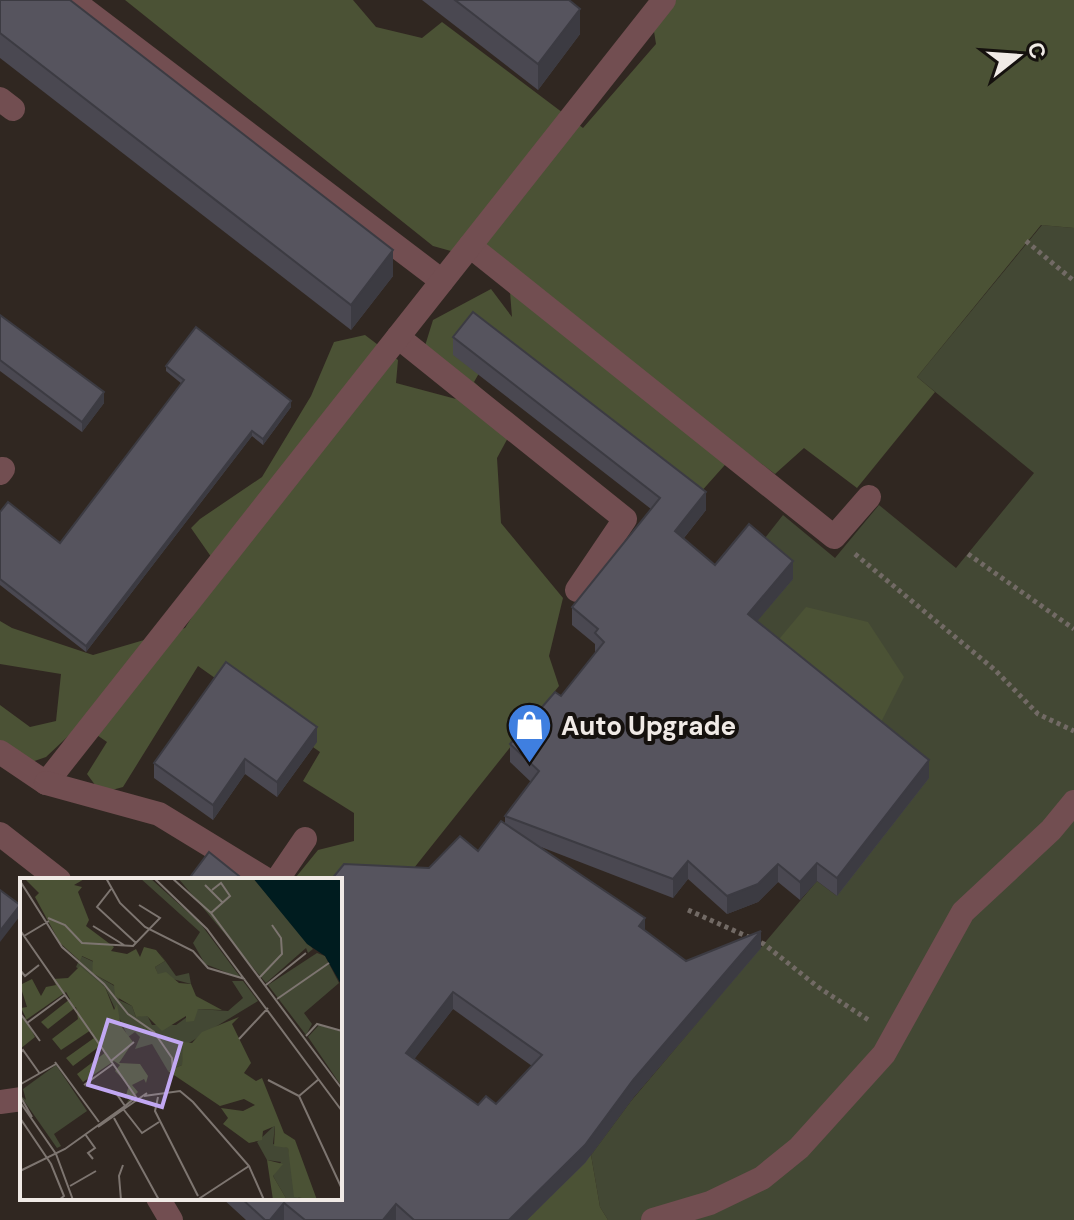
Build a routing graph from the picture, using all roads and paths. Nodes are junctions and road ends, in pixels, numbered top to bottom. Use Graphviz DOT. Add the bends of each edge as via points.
graph roads {
  1 [pos="72,0"];
  2 [pos="664,0"];
  3 [pos="1026,241"];
  4 [pos="470,246"];
  5 [pos="442,281"];
  6 [pos="1074,281"];
  7 [pos="398,337"];
  8 [pos="869,497"];
  9 [pos="834,537"];
  10 [pos="968,554"];
  11 [pos="577,590"];
  12 [pos="1074,629"];
  13 [pos="1074,731"];
  14 [pos="0,752"];
  15 [pos="46,783"];
  16 [pos="1074,802"];
  17 [pos="0,834"];
  18 [pos="305,839"];
  19 [pos="56,878"];
  20 [pos="264,878"];
  21 [pos="278,878"];
  22 [pos="688,910"];
  23 [pos="894,1036"];
  24 [pos="20,1099"];
  25 [pos="0,1102"];
  26 [pos="159,1200"];
  27 [pos="171,1220"];
  28 [pos="653,1220"];
  1 -- 5 [label="street"];
  2 -- 4 [label="street"];
  3 -- 6 [label="path"];
  4 -- 5 [label="street"];
  4 -- 9 [label="street"];
  5 -- 7 [label="street"];
  7 -- 11 [label="street" via="625,519"];
  7 -- 15 [label="street"];
  8 -- 9 [label="street"];
  9 -- 13 [label="path" via="995,670 1038,714"];
  10 -- 12 [label="path"];
  14 -- 15 [label="street"];
  15 -- 20 [label="street" via="159,814"];
  16 -- 23 [label="street" via="963,912"];
  17 -- 19 [label="street"];
  18 -- 21 [label="street"];
  22 -- 23 [label="path" via="764,944"];
  23 -- 28 [label="street" via="884,1054 799,1148 762,1178 710,1203"];
  24 -- 25 [label="street"];
  26 -- 27 [label="street"];
}
